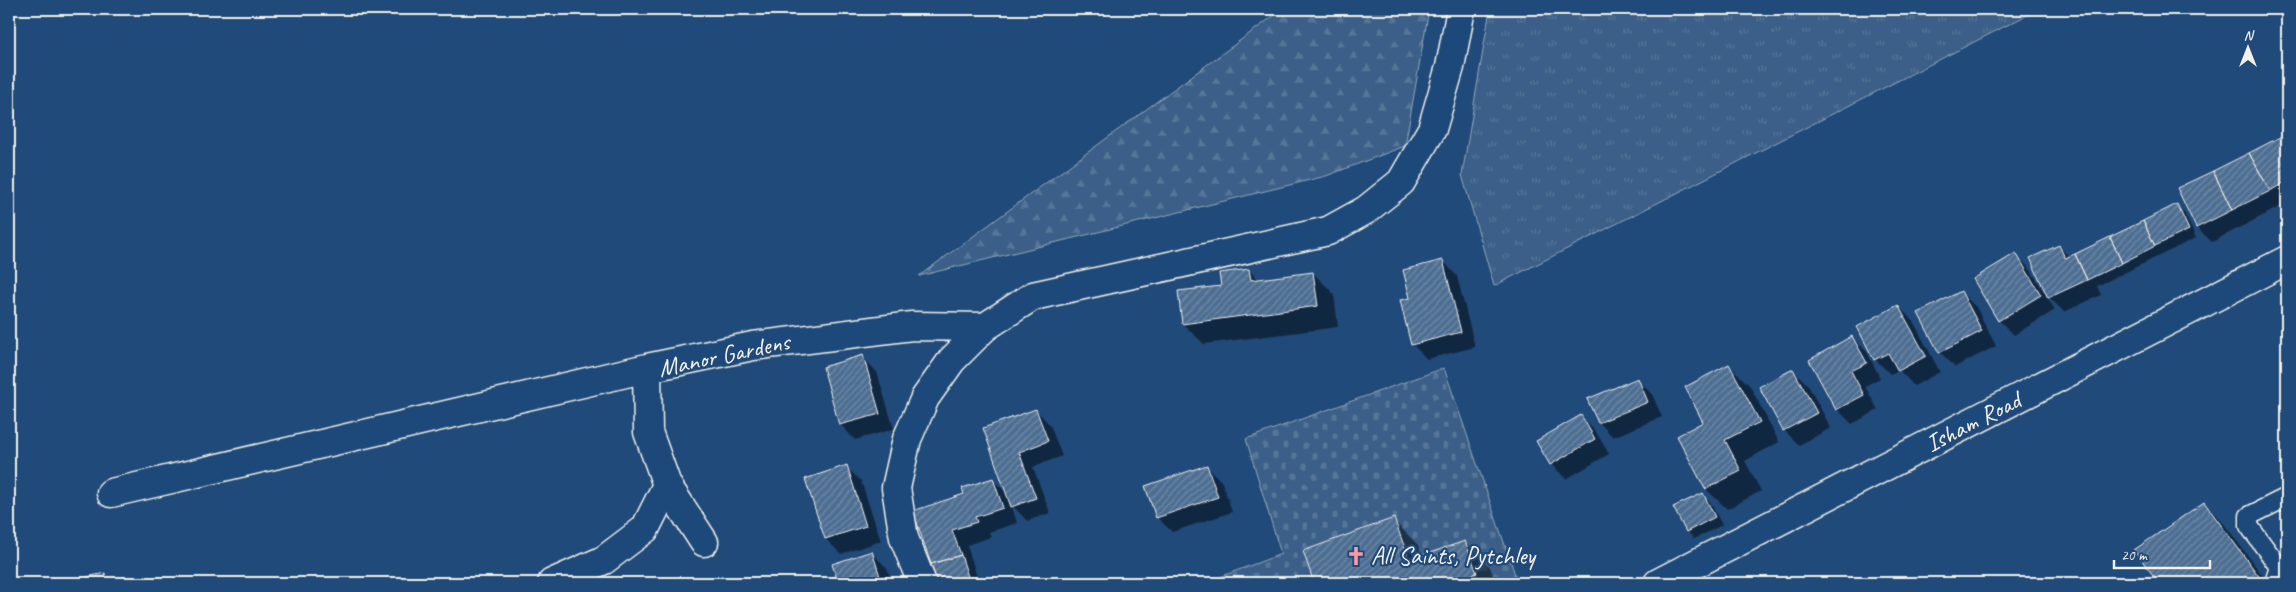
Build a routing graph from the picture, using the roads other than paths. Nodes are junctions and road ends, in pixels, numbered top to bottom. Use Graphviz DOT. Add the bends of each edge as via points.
graph roads {
  1 [pos="1461,9"];
  2 [pos="2287,260"];
  3 [pos="986,327"];
  4 [pos="647,368"];
  5 [pos="667,485"];
  6 [pos="111,493"];
  7 [pos="2287,497"];
  8 [pos="704,542"];
  9 [pos="552,583"];
  10 [pos="922,583"];
  11 [pos="1658,583"];
  12 [pos="2274,583"];
  1 -- 3 [label="street" via="1450,67 1432,129 1401,182 1366,210 1328,231 1033,296"];
  2 -- 11 [label="street, Isham Road"];
  3 -- 4 [label="street, Manor Gardens" via="912,326 753,346"];
  3 -- 10 [label="street" via="952,360 926,398 907,439 896,488 904,538"];
  4 -- 5 [label="street, Manor Gardens" via="648,432"];
  4 -- 6 [label="street"];
  5 -- 8 [label="street, Manor Gardens"];
  5 -- 9 [label="street" via="645,529 604,560"];
  7 -- 12 [label="lane" via="2248,516 2248,526 2278,568"];
}
